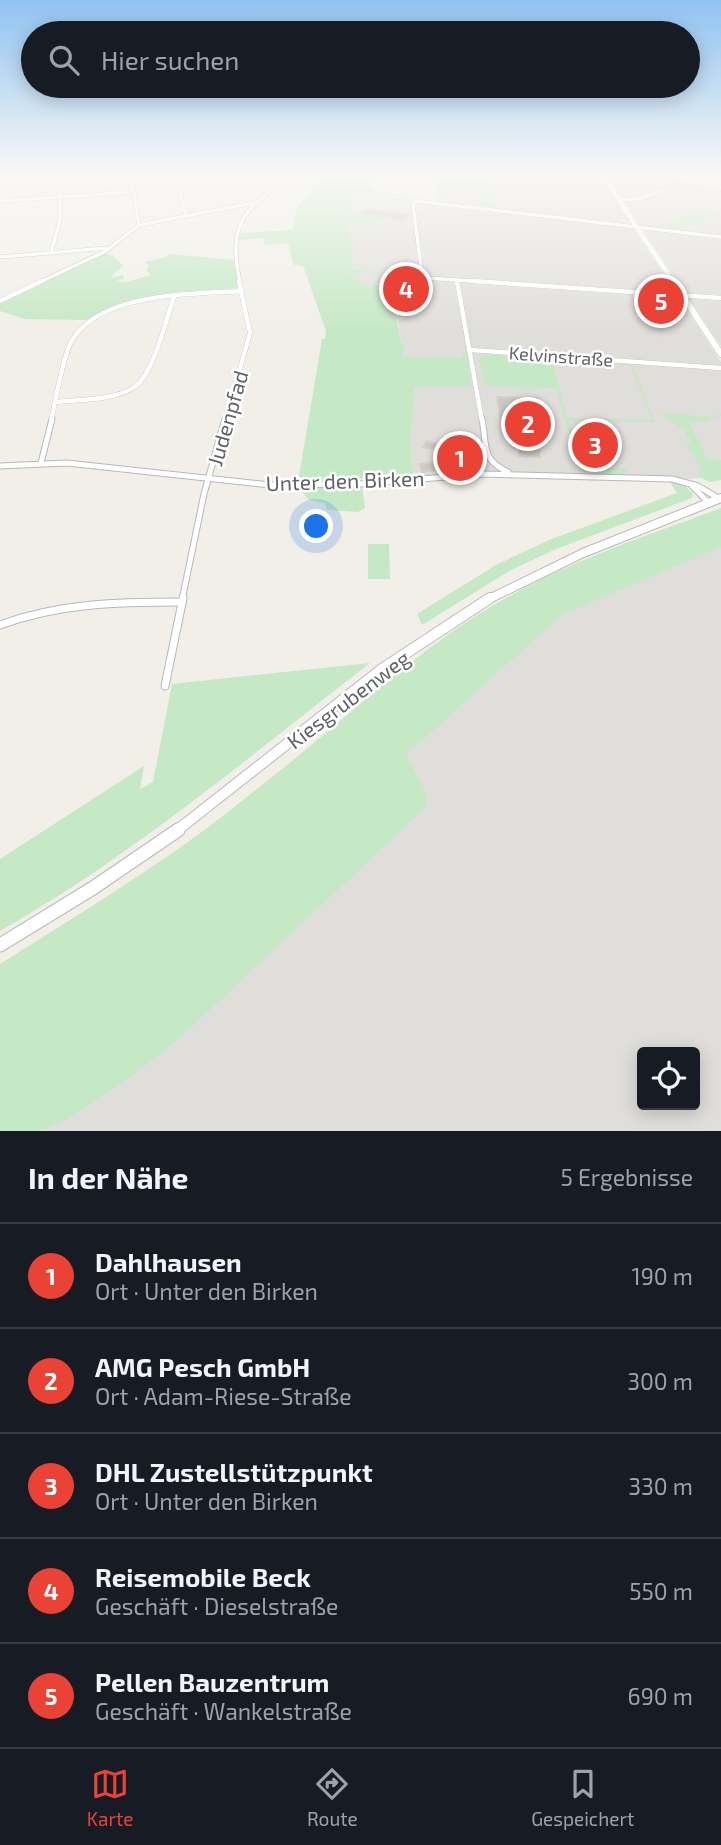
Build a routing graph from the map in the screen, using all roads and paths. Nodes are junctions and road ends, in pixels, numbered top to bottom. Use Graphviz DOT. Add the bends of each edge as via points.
graph roads {
  1 [pos="58,228"];
  2 [pos="135,228"];
  3 [pos="238,228"];
  4 [pos="416,228"];
  5 [pos="637,228"];
  6 [pos="650,228"];
  7 [pos="721,237"];
  8 [pos="109,248"];
  9 [pos="51,253"];
  10 [pos="0,257"];
  11 [pos="457,281"];
  12 [pos="242,291"];
  13 [pos="682,295"];
  14 [pos="174,297"];
  15 [pos="721,298"];
  16 [pos="0,301"];
  17 [pos="471,349"];
  18 [pos="721,354"];
  19 [pos="721,368"];
  20 [pos="56,402"];
  21 [pos="41,463"];
  22 [pos="0,466"];
  23 [pos="514,475"];
  24 [pos="209,480"];
  25 [pos="691,484"];
  26 [pos="717,500"];
  27 [pos="182,602"];
  28 [pos="0,625"];
  29 [pos="165,686"];
  30 [pos="0,945"];
  1 -- 9 [label="street"];
  2 -- 8 [label="street"];
  3 -- 12 [label="street, Judenpfad" via="234,241"];
  4 -- 11 [label="street" via="422,274"];
  5 -- 13 [label="main road"];
  6 -- 7 [label="street"];
  8 -- 9 [label="street"];
  8 -- 16 [label="street"];
  9 -- 10 [label="street"];
  11 -- 13 [label="street"];
  11 -- 17 [label="street"];
  12 -- 14 [label="street"];
  12 -- 24 [label="street, Judenpfad" via="248,346"];
  13 -- 15 [label="street"];
  13 -- 18 [label="main road"];
  14 -- 20 [label="street" via="120,307 81,329 70,344"];
  14 -- 20 [label="street" via="145,375 136,387"];
  17 -- 19 [label="street, Kelvinstraße"];
  17 -- 23 [label="street" via="489,458 493,465"];
  20 -- 21 [label="street"];
  21 -- 22 [label="street, Unter den Birken"];
  21 -- 24 [label="street, Unter den Birken"];
  23 -- 24 [label="street, Unter den Birken" via="347,484"];
  23 -- 25 [label="street, Unter den Birken" via="673,479"];
  24 -- 27 [label="street, Judenpfad"];
  25 -- 26 [label="street"];
  25 -- 26 [label="street, Unter den Birken"];
  26 -- 30 [label="main road, Kiesgrubenweg" via="567,558 451,622 180,828"];
  27 -- 28 [label="street" via="74,604"];
  27 -- 29 [label="street, Judenpfad"];
}
